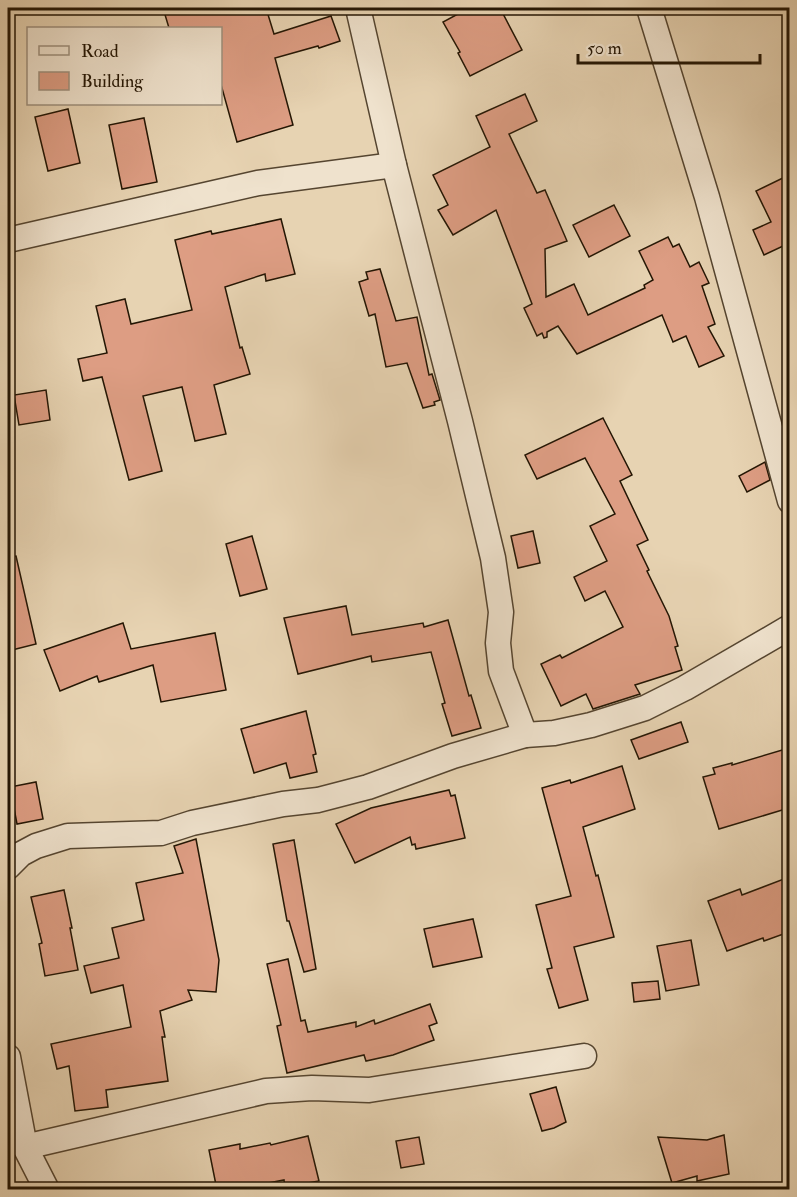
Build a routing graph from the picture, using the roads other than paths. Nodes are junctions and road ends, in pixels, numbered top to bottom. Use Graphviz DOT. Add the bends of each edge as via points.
graph roads {
  1 [pos="358,8"];
  2 [pos="649,8"];
  3 [pos="394,165"];
  4 [pos="8,240"];
  5 [pos="789,501"];
  6 [pos="789,627"];
  7 [pos="525,735"];
  8 [pos="8,867"];
  9 [pos="584,1056"];
  10 [pos="8,1057"];
  11 [pos="25,1147"];
  12 [pos="47,1190"];
  1 -- 3 [label="street"];
  2 -- 5 [label="street" via="707,197"];
  3 -- 4 [label="street" via="258,183"];
  3 -- 7 [label="street" via="493,558 501,612 501,671"];
  6 -- 7 [label="street" via="645,708 554,734"];
  7 -- 8 [label="street" via="318,800 192,823 161,833 68,836 36,846"];
  9 -- 11 [label="street" via="369,1090 266,1091"];
  10 -- 11 [label="street"];
  11 -- 12 [label="street"];
}
